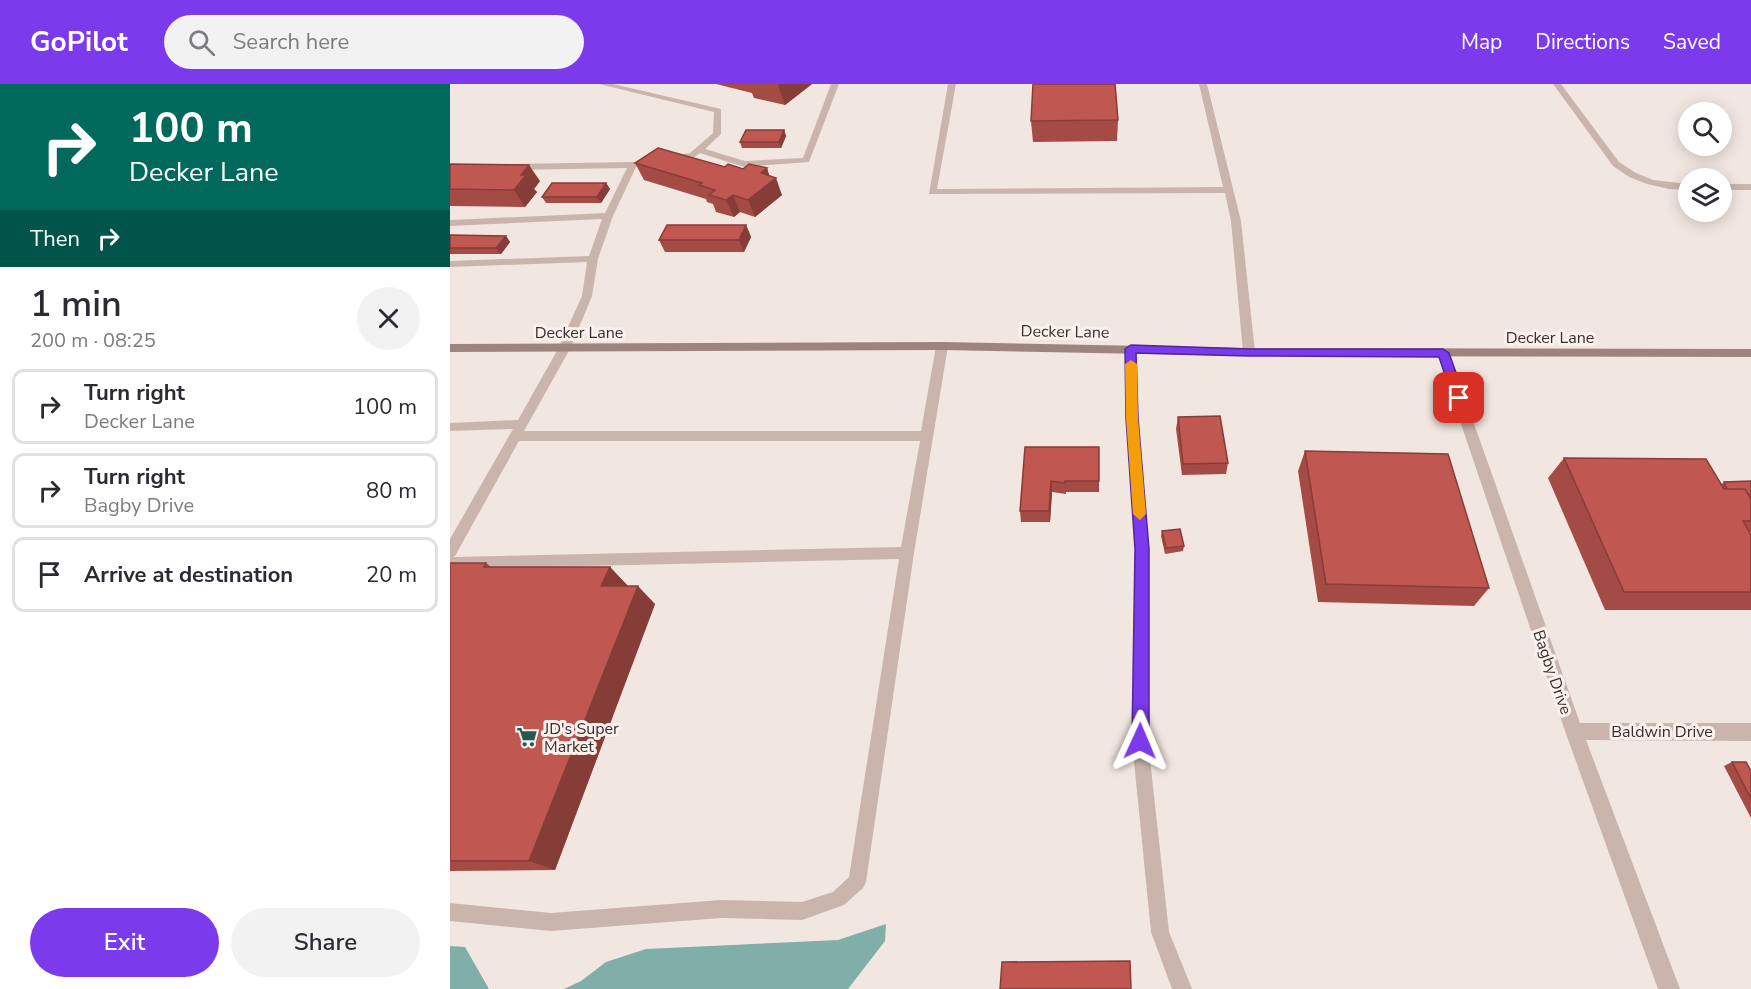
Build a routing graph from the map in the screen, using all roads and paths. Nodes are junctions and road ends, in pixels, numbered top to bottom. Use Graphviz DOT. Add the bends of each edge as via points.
graph roads {
  1 [pos="603,84"];
  2 [pos="835,84"];
  3 [pos="952,84"];
  4 [pos="1203,84"];
  5 [pos="1557,84"];
  6 [pos="699,150"];
  7 [pos="633,165"];
  8 [pos="507,167"];
  9 [pos="1678,186"];
  10 [pos="1732,187"];
  11 [pos="1751,187"];
  12 [pos="1229,190"];
  13 [pos="608,216"];
  14 [pos="450,223"];
  15 [pos="593,259"];
  16 [pos="450,264"];
  17 [pos="942,346"];
  18 [pos="450,348"];
  19 [pos="564,349"];
  20 [pos="1131,349"];
  21 [pos="1249,352"];
  22 [pos="1443,353"];
  23 [pos="1751,353"];
  24 [pos="522,424"];
  25 [pos="450,427"];
  26 [pos="515,436"];
  27 [pos="926,436"];
  28 [pos="450,552"];
  29 [pos="907,553"];
  30 [pos="450,563"];
  31 [pos="1574,731"];
  32 [pos="1751,732"];
  33 [pos="450,912"];
  34 [pos="1182,989"];
  35 [pos="1669,989"];
  1 -- 6 [label="lane" via="718,111 717,135"];
  2 -- 6 [label="lane" via="806,160 744,164"];
  3 -- 12 [label="lane" via="932,192"];
  4 -- 12 [label="lane"];
  5 -- 9 [label="lane" via="1616,164 1649,182"];
  6 -- 7 [label="lane" via="693,155"];
  7 -- 8 [label="lane"];
  7 -- 13 [label="lane"];
  10 -- 11 [label="lane"];
  12 -- 21 [label="lane" via="1236,221"];
  13 -- 14 [label="lane"];
  13 -- 15 [label="lane"];
  15 -- 16 [label="lane"];
  15 -- 19 [label="lane" via="587,296"];
  17 -- 19 [label="main road, Decker Lane"];
  17 -- 20 [label="main road, Decker Lane"];
  17 -- 27 [label="lane"];
  18 -- 19 [label="main road, Decker Lane"];
  19 -- 24 [label="lane"];
  20 -- 21 [label="main road, Decker Lane"];
  20 -- 34 [label="lane" via="1142,549 1140,741 1160,932"];
  21 -- 22 [label="main road, Decker Lane"];
  22 -- 23 [label="main road, Decker Lane"];
  22 -- 31 [label="street, Bagby Drive"];
  24 -- 25 [label="lane"];
  24 -- 26 [label="lane"];
  26 -- 27 [label="lane"];
  26 -- 28 [label="lane"];
  27 -- 29 [label="lane"];
  29 -- 30 [label="lane"];
  29 -- 33 [label="lane" via="857,882 838,899 802,911 721,909 551,922"];
  31 -- 32 [label="street, Baldwin Drive"];
  31 -- 35 [label="street, Bagby Drive"];
}
